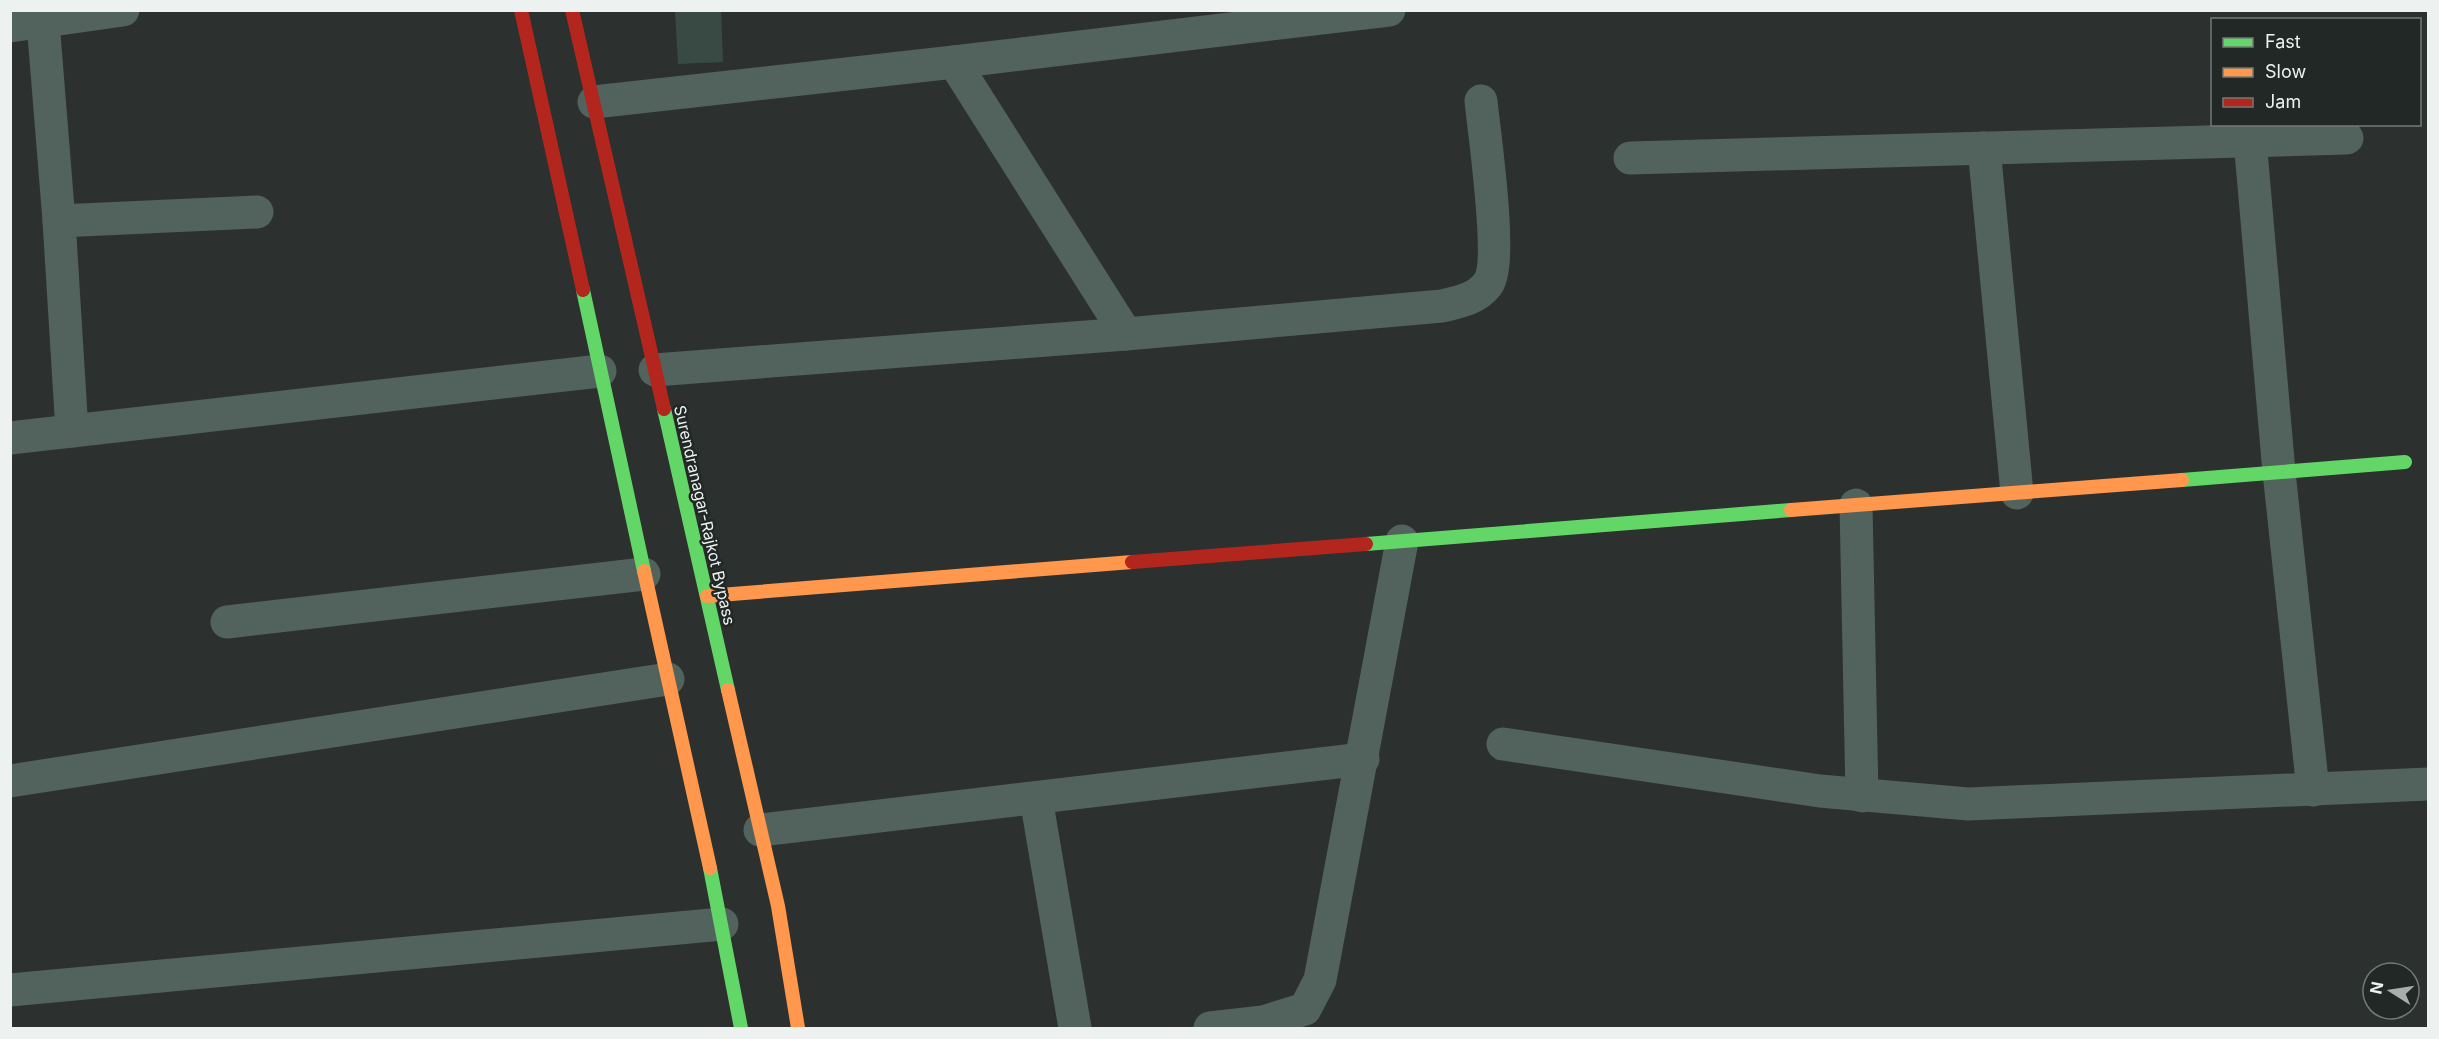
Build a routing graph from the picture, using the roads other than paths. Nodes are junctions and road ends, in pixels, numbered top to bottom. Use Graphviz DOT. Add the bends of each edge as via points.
graph roads {
  1 [pos="123,10"];
  2 [pos="521,10"];
  3 [pos="572,10"];
  4 [pos="1369,12"];
  5 [pos="43,22"];
  6 [pos="10,26"];
  7 [pos="954,62"];
  8 [pos="1480,101"];
  9 [pos="594,102"];
  10 [pos="2347,138"];
  11 [pos="2250,140"];
  12 [pos="1984,148"];
  13 [pos="1630,158"];
  14 [pos="257,212"];
  15 [pos="59,221"];
  16 [pos="1126,334"];
  17 [pos="655,370"];
  18 [pos="600,371"];
  19 [pos="72,431"];
  20 [pos="10,438"];
  21 [pos="2405,462"];
  22 [pos="2279,472"];
  23 [pos="2017,493"];
  24 [pos="1856,506"];
  25 [pos="1402,541"];
  26 [pos="644,574"];
  27 [pos="707,596"];
  28 [pos="227,622"];
  29 [pos="668,680"];
  30 [pos="1503,744"];
  31 [pos="1363,759"];
  32 [pos="10,781"];
  33 [pos="2428,784"];
  34 [pos="2313,790"];
  35 [pos="1862,795"];
  36 [pos="1036,798"];
  37 [pos="760,830"];
  38 [pos="722,924"];
  39 [pos="10,990"];
  40 [pos="741,1029"];
  41 [pos="798,1029"];
  42 [pos="1075,1029"];
  43 [pos="1210,1029"];
  1 -- 5 [label="street"];
  2 -- 18 [label="main road"];
  3 -- 9 [label="main road, Surendranagar-Rajkot Bypass"];
  4 -- 7 [label="street"];
  5 -- 6 [label="street"];
  5 -- 15 [label="street"];
  7 -- 9 [label="street"];
  7 -- 16 [label="street"];
  8 -- 16 [label="street" via="1495,250 1489,283 1473,298 1442,306"];
  9 -- 17 [label="main road, Surendranagar-Rajkot Bypass"];
  10 -- 11 [label="street"];
  11 -- 12 [label="street"];
  11 -- 22 [label="street"];
  12 -- 13 [label="street"];
  12 -- 23 [label="street"];
  14 -- 15 [label="street"];
  15 -- 19 [label="street"];
  16 -- 17 [label="street"];
  17 -- 27 [label="main road, Surendranagar-Rajkot Bypass"];
  18 -- 19 [label="street"];
  18 -- 26 [label="main road"];
  19 -- 20 [label="street"];
  21 -- 22 [label="main road"];
  22 -- 23 [label="main road"];
  22 -- 34 [label="street"];
  23 -- 24 [label="main road"];
  24 -- 25 [label="main road"];
  24 -- 35 [label="street"];
  25 -- 27 [label="main road"];
  25 -- 31 [label="street"];
  26 -- 28 [label="street"];
  26 -- 29 [label="main road"];
  27 -- 37 [label="main road, Surendranagar-Rajkot Bypass"];
  29 -- 32 [label="street"];
  29 -- 38 [label="main road"];
  30 -- 35 [label="street"];
  31 -- 36 [label="street"];
  31 -- 43 [label="street" via="1320,980 1305,1009 1263,1022"];
  33 -- 34 [label="street"];
  34 -- 35 [label="street" via="1968,804"];
  36 -- 37 [label="street"];
  36 -- 42 [label="street"];
  37 -- 41 [label="main road, Surendranagar-Rajkot Bypass" via="778,906"];
  38 -- 39 [label="street"];
  38 -- 40 [label="main road"];
}
